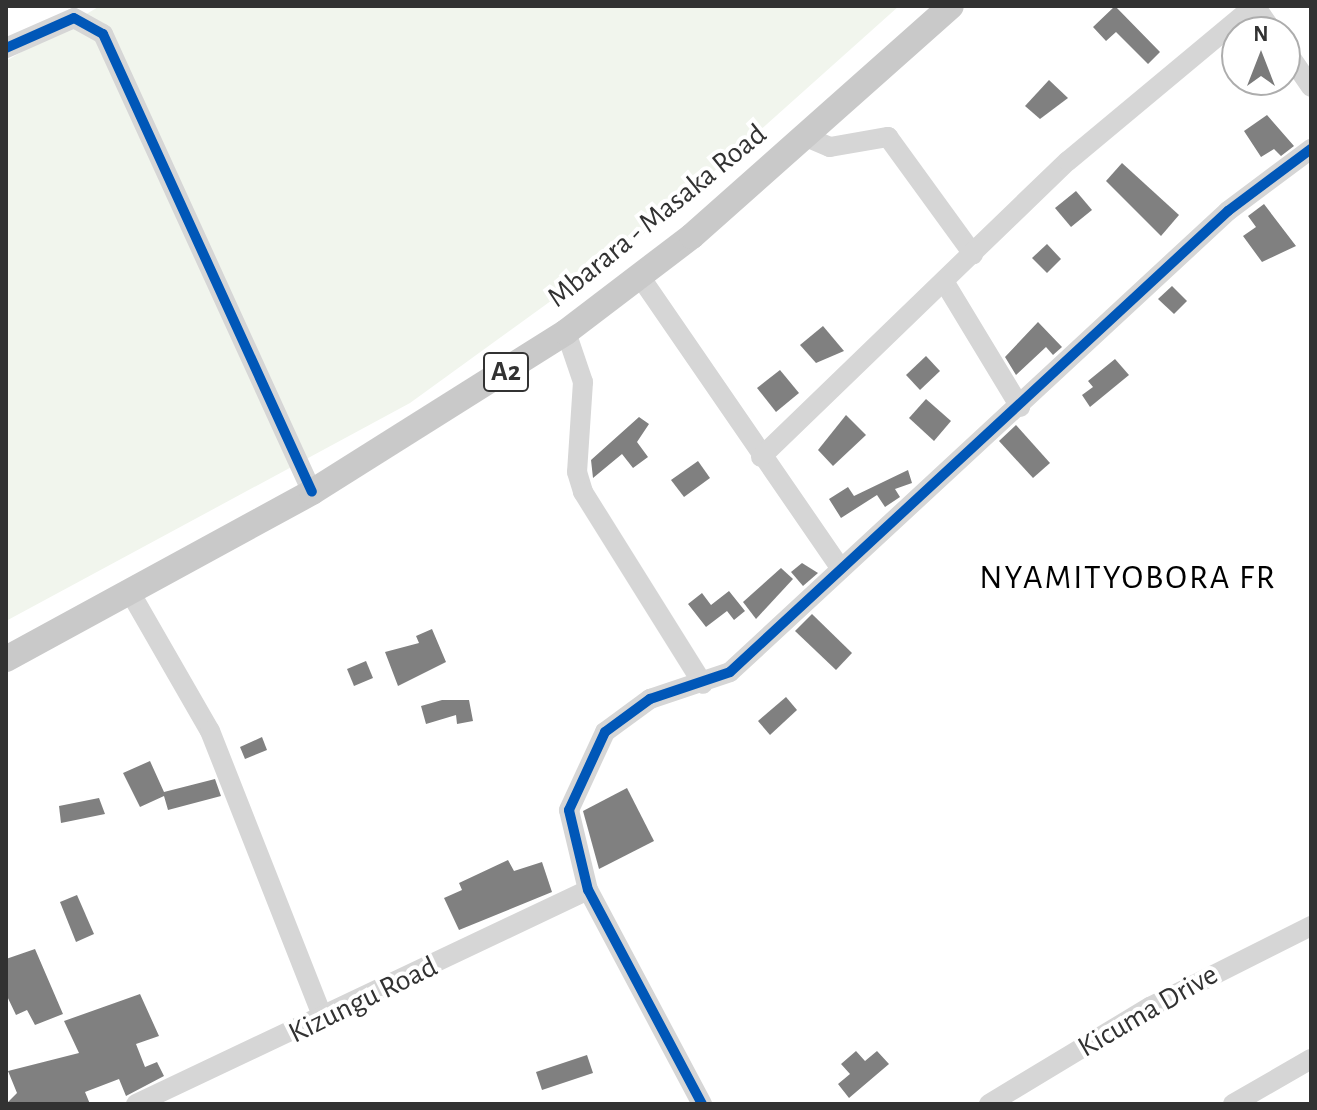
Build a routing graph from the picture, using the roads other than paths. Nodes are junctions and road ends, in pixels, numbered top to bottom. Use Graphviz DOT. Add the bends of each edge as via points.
graph roads {
  1 [pos="951,6"];
  2 [pos="1255,6"];
  3 [pos="6,48"];
  4 [pos="804,136"];
  5 [pos="1311,149"];
  6 [pos="973,254"];
  7 [pos="641,278"];
  8 [pos="945,283"];
  9 [pos="566,332"];
  10 [pos="1020,407"];
  11 [pos="761,457"];
  12 [pos="312,492"];
  13 [pos="841,569"];
  14 [pos="130,592"];
  15 [pos="6,659"];
  16 [pos="703,684"];
  17 [pos="588,890"];
  18 [pos="1311,926"];
  19 [pos="324,1020"];
  20 [pos="1311,1059"];
  21 [pos="136,1104"];
  22 [pos="702,1104"];
  23 [pos="989,1104"];
  24 [pos="1233,1104"];
  1 -- 4 [label="main road, Mbarara - Masaka Road / A2"];
  2 -- 6 [label="street" via="1068,161"];
  3 -- 12 [label="street" via="74,18 103,34"];
  4 -- 6 [label="street" via="830,147 888,137"];
  4 -- 7 [label="main road, Mbarara - Masaka Road / A2"];
  5 -- 10 [label="street" via="1228,211"];
  6 -- 8 [label="street"];
  7 -- 9 [label="main road, Mbarara - Masaka Road / A2"];
  7 -- 11 [label="street"];
  8 -- 10 [label="street"];
  8 -- 11 [label="street"];
  9 -- 12 [label="main road, Mbarara - Masaka Road / A2"];
  9 -- 16 [label="street" via="583,382 577,472 583,492"];
  10 -- 13 [label="street"];
  11 -- 13 [label="street"];
  12 -- 14 [label="main road, Mbarara - Masaka Road / A2"];
  13 -- 16 [label="street" via="730,672"];
  14 -- 15 [label="main road, Mbarara - Masaka Road / A2"];
  14 -- 19 [label="street" via="210,731"];
  16 -- 17 [label="street" via="623,713 588,759 569,810"];
  17 -- 19 [label="street, Kizungu Road"];
  17 -- 22 [label="street"];
  18 -- 23 [label="street, Kicuma Drive" via="1150,1007"];
  19 -- 21 [label="street, Kizungu Road"];
  20 -- 24 [label="street"];
}
